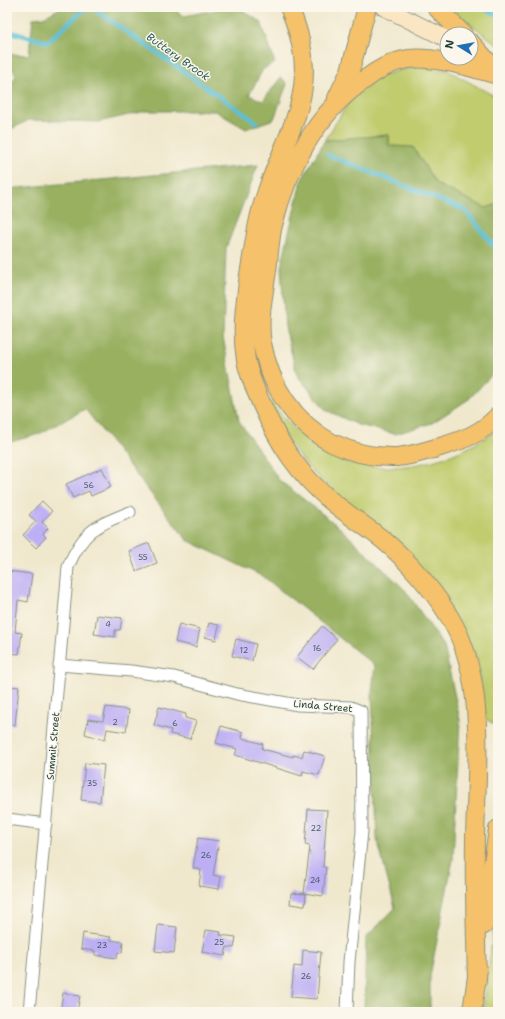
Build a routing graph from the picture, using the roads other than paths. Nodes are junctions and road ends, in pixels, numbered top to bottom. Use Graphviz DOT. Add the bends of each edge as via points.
graph roads {
  1 [pos="289,7"];
  2 [pos="367,7"];
  3 [pos="383,7"];
  4 [pos="436,7"];
  5 [pos="455,26"];
  6 [pos="439,35"];
  7 [pos="479,52"];
  8 [pos="479,60"];
  9 [pos="498,74"];
  10 [pos="333,106"];
  11 [pos="498,416"];
  12 [pos="130,512"];
  13 [pos="59,665"];
  14 [pos="7,819"];
  15 [pos="46,824"];
  16 [pos="498,829"];
  17 [pos="477,980"];
  18 [pos="29,1012"];
  19 [pos="347,1012"];
  20 [pos="472,1012"];
  1 -- 17 [label="main road" via="300,39 304,82 294,125 271,181 256,230 244,311 247,362 253,384 270,422 294,464 329,499 405,560 448,615 461,639 470,675 477,727 474,843"];
  2 -- 10 [label="main road" via="350,71"];
  3 -- 6 [label="main road"];
  4 -- 5 [label="main road"];
  7 -- 9 [label="main road"];
  8 -- 9 [label="main road"];
  9 -- 10 [label="main road" via="456,64 410,58 375,72 347,92"];
  10 -- 11 [label="main road" via="299,156 281,200 271,238 261,335 268,363 282,396 296,416 314,432 349,451 376,457 411,455 465,440 480,432"];
  12 -- 13 [label="street, Summit Street" via="102,523 88,533 76,548 68,567"];
  13 -- 15 [label="street, Summit Street"];
  13 -- 19 [label="street, Linda Street" via="174,677 237,694 298,705 351,707 361,711 362,831 349,962"];
  14 -- 15 [label="street"];
  15 -- 18 [label="street, Summit Street"];
  16 -- 17 [label="main road"];
  17 -- 20 [label="main road"];
}
